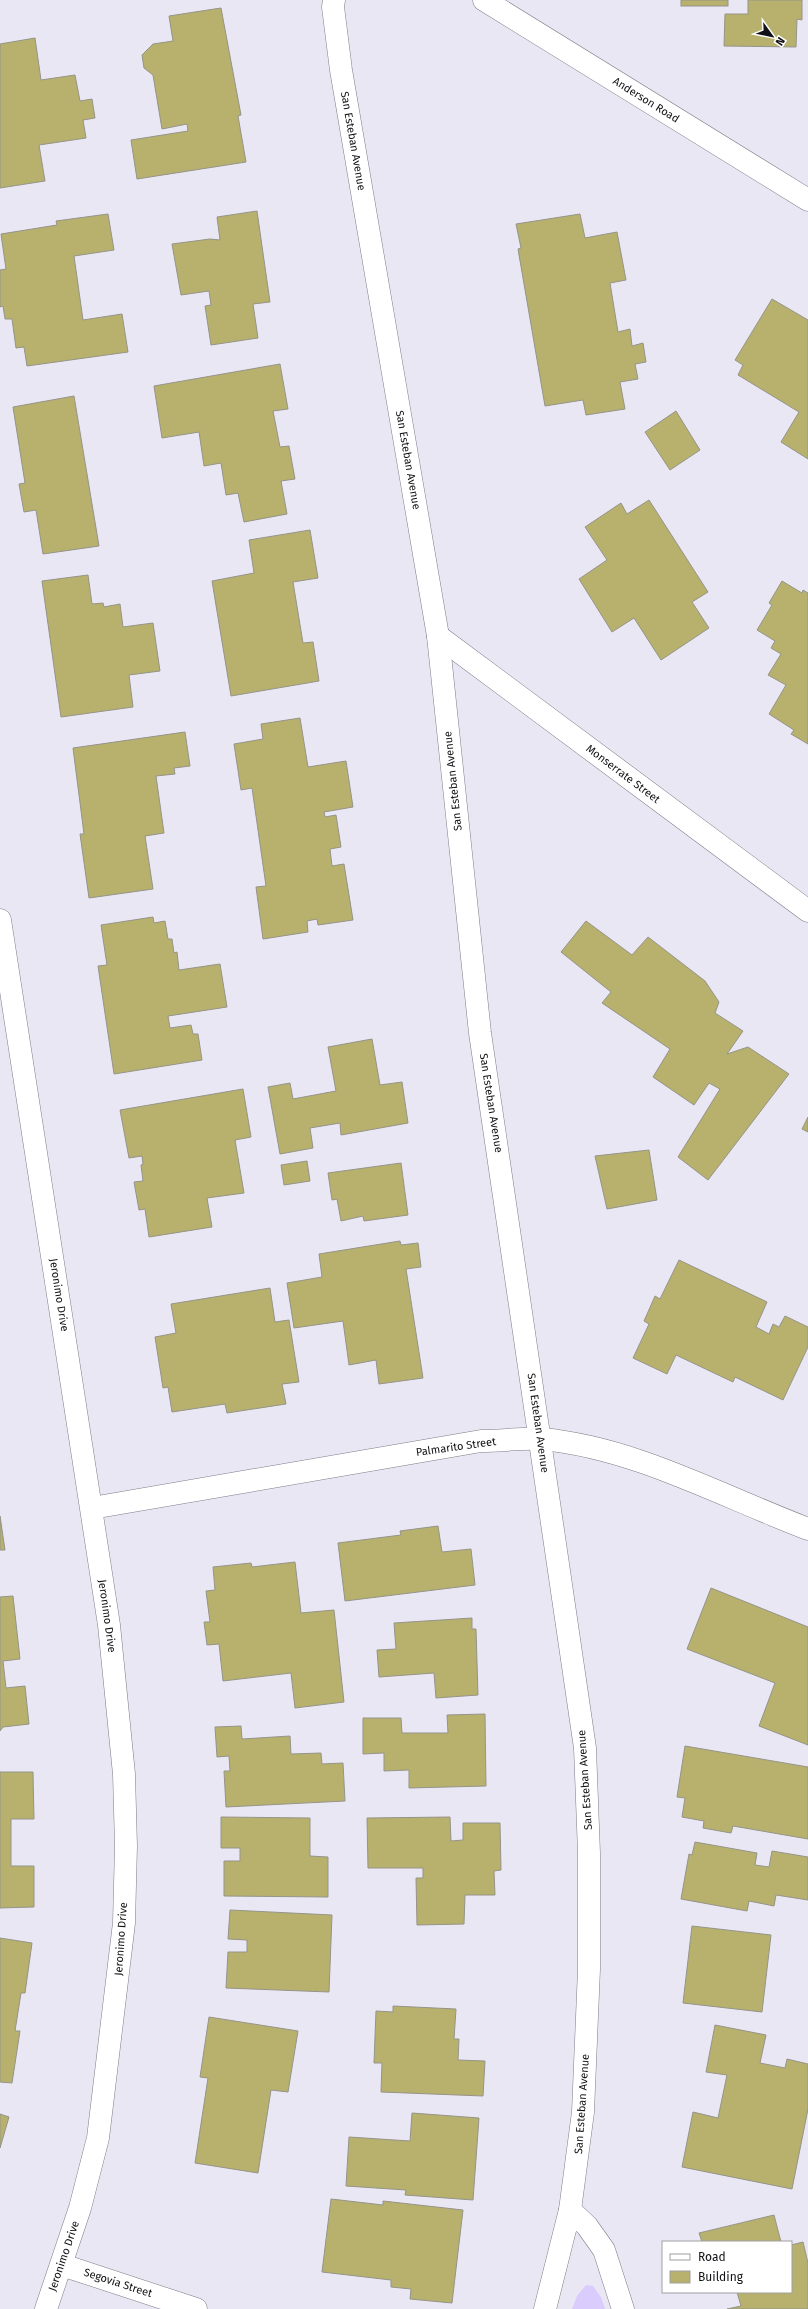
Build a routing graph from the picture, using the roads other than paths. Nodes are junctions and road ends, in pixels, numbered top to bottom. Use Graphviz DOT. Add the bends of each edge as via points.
graph roads {
  1 [pos="334,0"];
  2 [pos="484,0"];
  3 [pos="808,200"];
  4 [pos="438,636"];
  5 [pos="808,911"];
  6 [pos="0,920"];
  7 [pos="541,1439"];
  8 [pos="92,1508"];
  9 [pos="808,1529"];
  10 [pos="570,2210"];
  11 [pos="62,2265"];
  12 [pos="46,2309"];
  13 [pos="196,2309"];
  14 [pos="545,2309"];
  15 [pos="623,2309"];
  1 -- 4 [label="street, San Esteban Avenue" via="341,70"];
  2 -- 3 [label="street, Anderson Road"];
  4 -- 5 [label="street, Monserrate Street"];
  4 -- 7 [label="street, San Esteban Avenue" via="480,1033"];
  6 -- 8 [label="street, Jeronimo Drive"];
  7 -- 8 [label="street, Palmarito Street" via="481,1441"];
  7 -- 9 [label="street, Palmarito Street" via="618,1454 672,1473"];
  7 -- 10 [label="street, San Esteban Avenue" via="585,1748 588,1815 589,1969 583,2112"];
  8 -- 11 [label="street, Jeronimo Drive" via="119,1713 126,1846 124,1923 98,2138"];
  10 -- 14 [label="street, San Esteban Avenue"];
  10 -- 15 [label="street" via="587,2226 604,2250"];
  11 -- 12 [label="street, Jeronimo Drive"];
  11 -- 13 [label="street, Segovia Street"];
}
